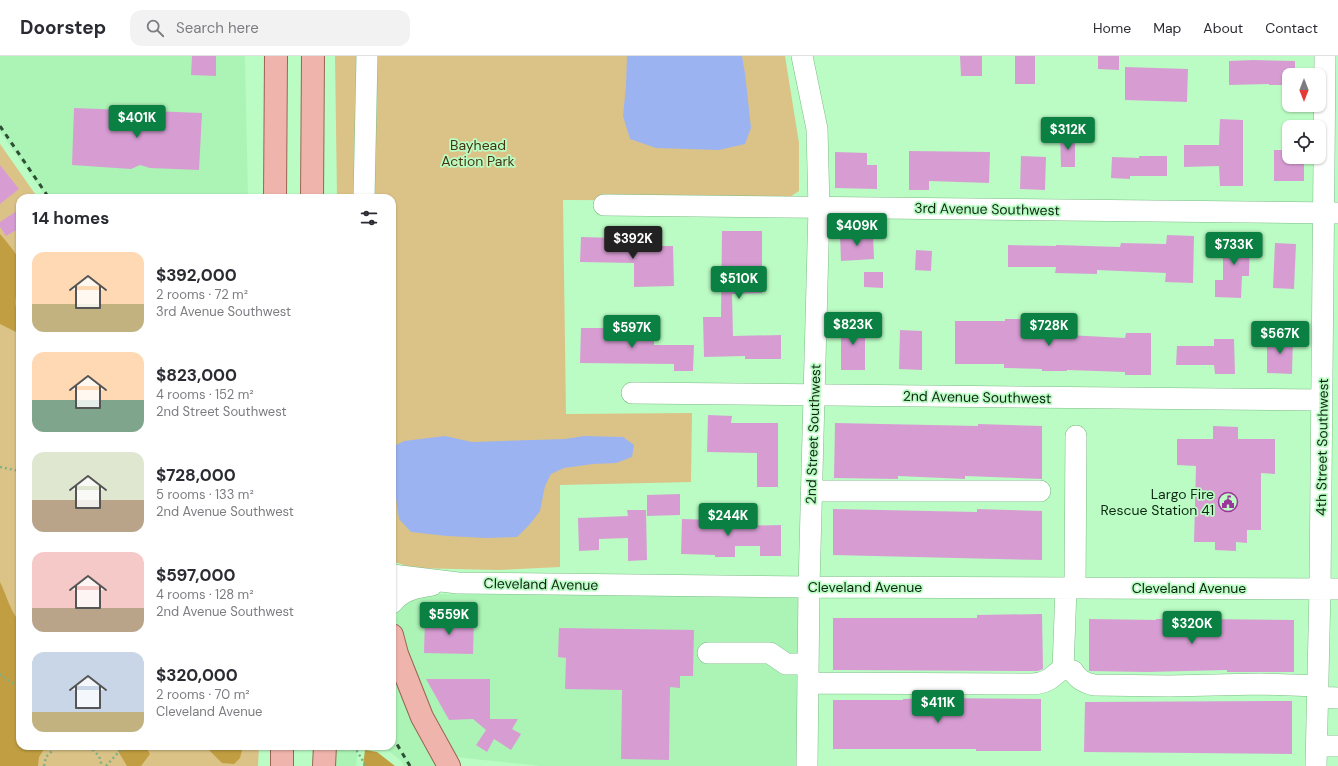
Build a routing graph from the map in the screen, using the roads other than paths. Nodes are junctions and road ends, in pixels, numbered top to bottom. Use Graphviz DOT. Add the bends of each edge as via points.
graph roads {
  1 [pos="276,56"];
  2 [pos="313,56"];
  3 [pos="367,56"];
  4 [pos="802,56"];
  5 [pos="1325,56"];
  6 [pos="275,194"];
  7 [pos="312,194"];
  8 [pos="364,194"];
  9 [pos="604,205"];
  10 [pos="819,208"];
  11 [pos="1331,213"];
  12 [pos="632,393"];
  13 [pos="814,395"];
  14 [pos="1322,400"];
  15 [pos="1076,436"];
  16 [pos="1330,471"];
  17 [pos="811,491"];
  18 [pos="1040,491"];
  19 [pos="396,576"];
  20 [pos="444,582"];
  21 [pos="809,587"];
  22 [pos="1070,588"];
  23 [pos="1329,589"];
  24 [pos="396,598"];
  25 [pos="396,650"];
  26 [pos="708,653"];
  27 [pos="1063,670"];
  28 [pos="808,674"];
  29 [pos="1325,693"];
  30 [pos="1338,746"];
  31 [pos="282,750"];
  32 [pos="325,750"];
  33 [pos="1317,756"];
  34 [pos="282,766"];
  35 [pos="324,766"];
  36 [pos="450,766"];
  37 [pos="807,766"];
  1 -- 6 [label="main road"];
  2 -- 7 [label="main road"];
  3 -- 8 [label="street"];
  4 -- 10 [label="street, 2nd Street Southwest" via="817,129"];
  5 -- 11 [label="street, 4th Street Southwest"];
  9 -- 10 [label="street, 3rd Avenue Southwest"];
  10 -- 11 [label="street, 3rd Avenue Southwest"];
  10 -- 13 [label="street, 2nd Street Southwest"];
  11 -- 14 [label="street, 4th Street Southwest"];
  12 -- 13 [label="street, 2nd Avenue Southwest"];
  13 -- 14 [label="street, 2nd Avenue Southwest"];
  13 -- 17 [label="street, 2nd Street Southwest"];
  14 -- 16 [label="street, 4th Street Southwest"];
  15 -- 22 [label="street"];
  16 -- 23 [label="street, 4th Street Southwest"];
  17 -- 18 [label="street"];
  17 -- 21 [label="street, 2nd Street Southwest"];
  19 -- 20 [label="street, Cleveland Avenue"];
  20 -- 21 [label="street, Cleveland Avenue"];
  20 -- 24 [label="street" via="416,587"];
  21 -- 22 [label="street, Cleveland Avenue"];
  21 -- 28 [label="street, 2nd Street Southwest"];
  22 -- 23 [label="street, Cleveland Avenue"];
  22 -- 27 [label="street"];
  23 -- 29 [label="street, 4th Street Southwest"];
  25 -- 36 [label="main road" via="422,717"];
  26 -- 28 [label="street" via="770,653"];
  27 -- 28 [label="street" via="1040,684"];
  27 -- 29 [label="street" via="1069,670 1085,683 1094,685 1260,684"];
  28 -- 37 [label="street, 2nd Street Southwest"];
  29 -- 33 [label="street, 4th Street Southwest"];
  30 -- 33 [label="street"];
  31 -- 34 [label="main road"];
  32 -- 35 [label="main road"];
}
